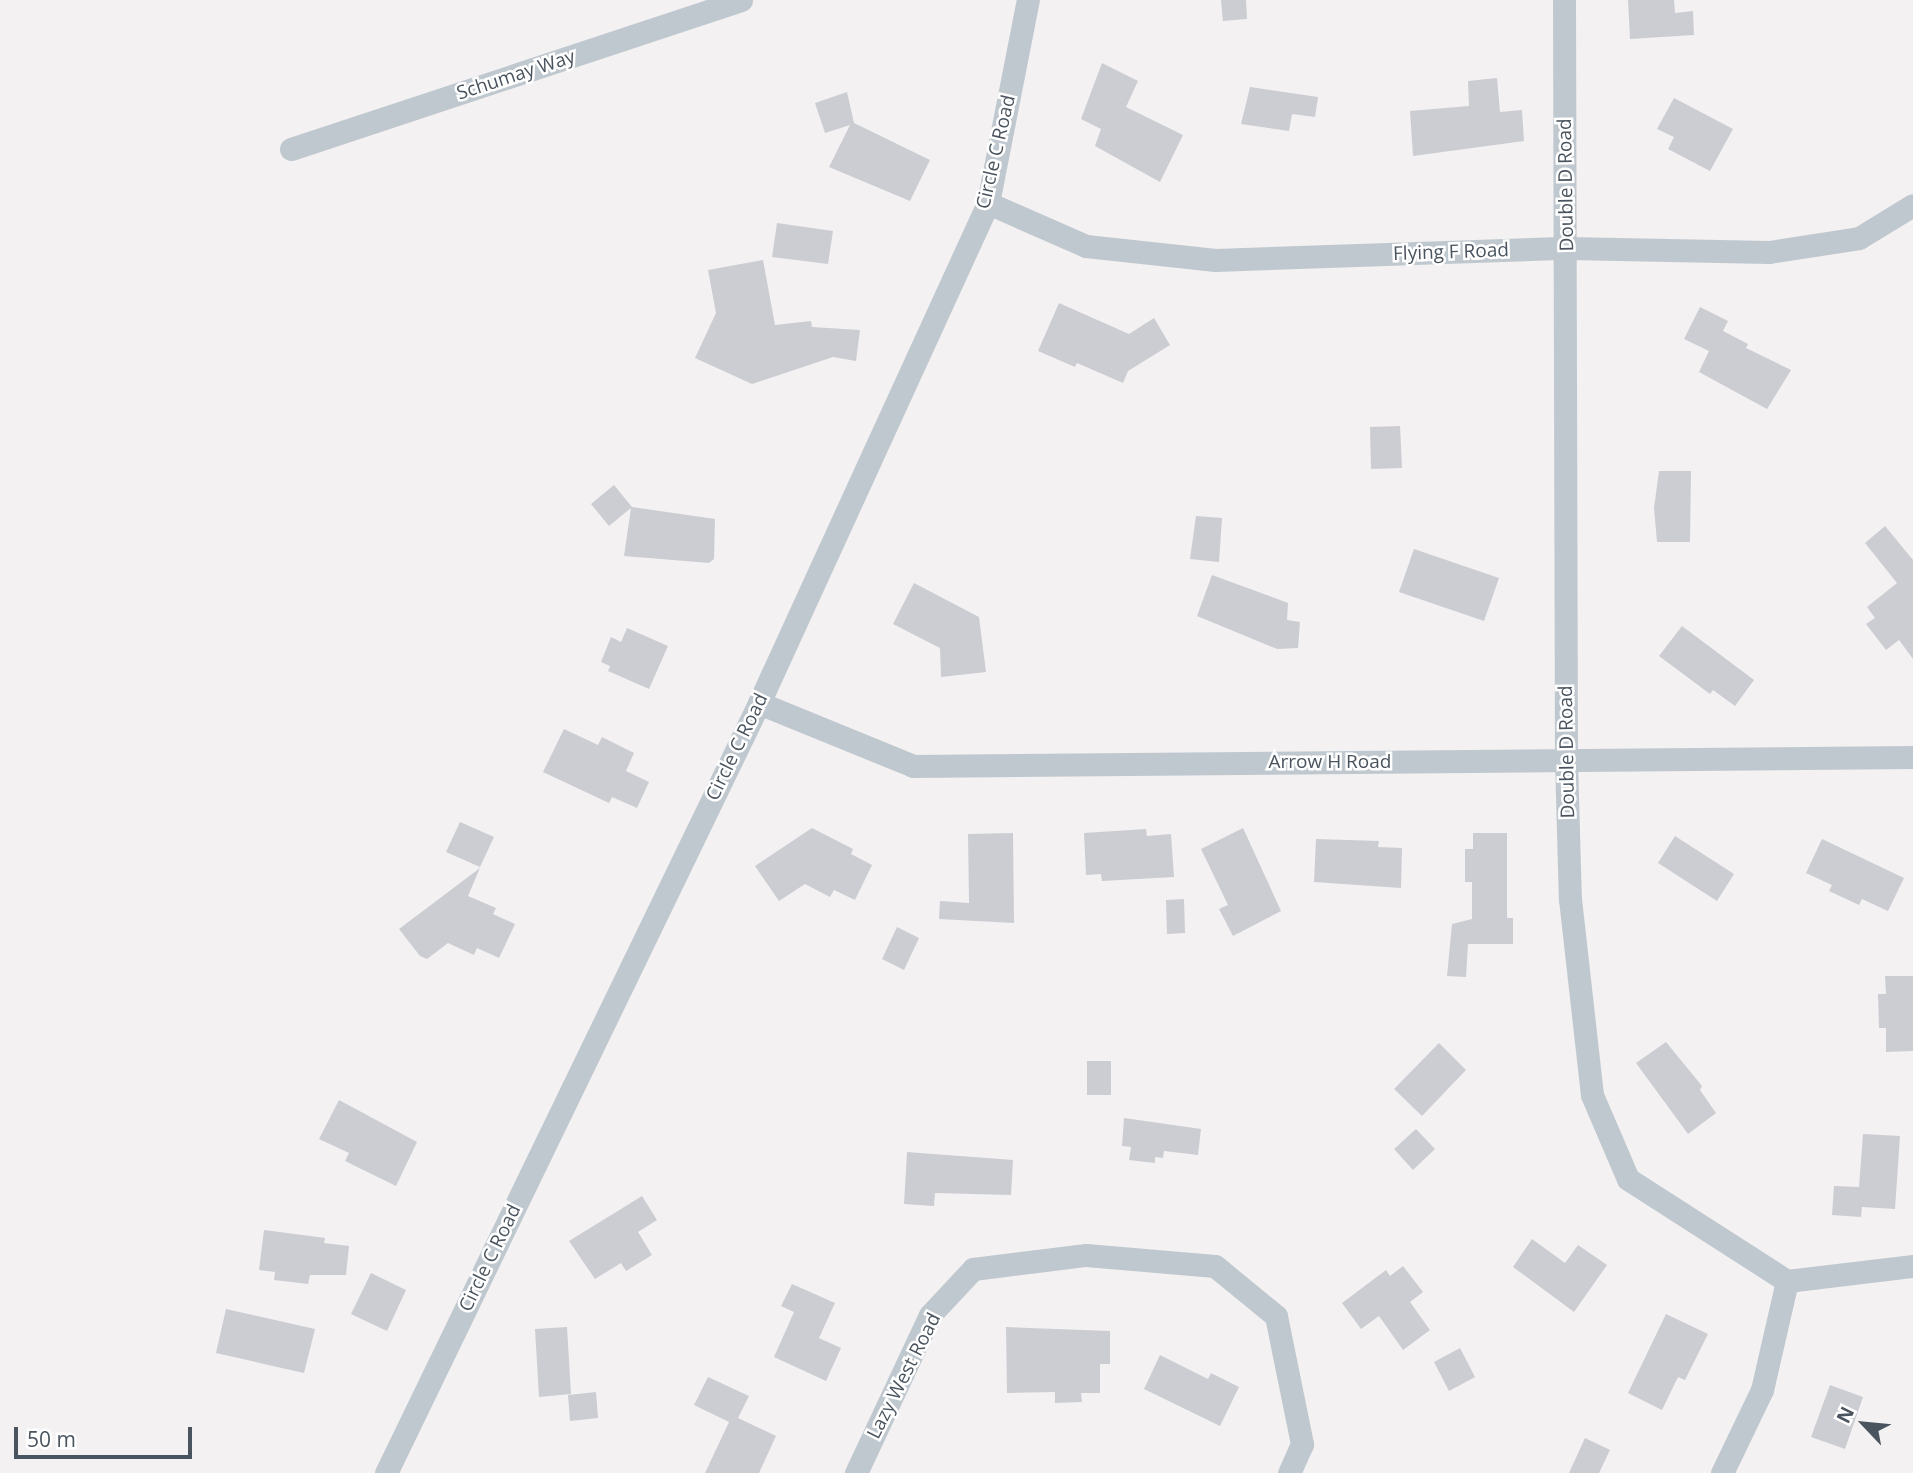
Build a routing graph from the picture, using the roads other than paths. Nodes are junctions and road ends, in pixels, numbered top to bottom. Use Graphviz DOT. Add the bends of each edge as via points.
graph roads {
  1 [pos="741,0"];
  2 [pos="1028,0"];
  3 [pos="1564,0"];
  4 [pos="291,149"];
  5 [pos="988,203"];
  6 [pos="1913,205"];
  7 [pos="1567,248"];
  8 [pos="758,703"];
  9 [pos="1913,757"];
  10 [pos="1566,760"];
  11 [pos="1913,1266"];
  12 [pos="1787,1281"];
  13 [pos="386,1473"];
  14 [pos="856,1473"];
  15 [pos="1289,1473"];
  16 [pos="1722,1473"];
  1 -- 4 [label="street, Schumay Way"];
  2 -- 5 [label="street, Circle C Road"];
  3 -- 7 [label="street, Double D Road"];
  5 -- 7 [label="street, Flying F Road" via="1086,246 1215,260"];
  5 -- 8 [label="street, Circle C Road"];
  6 -- 7 [label="street, Flying F Road" via="1859,238 1769,252"];
  7 -- 10 [label="street, Double D Road"];
  8 -- 10 [label="street, Arrow H Road" via="913,766"];
  8 -- 13 [label="street, Circle C Road"];
  9 -- 10 [label="street, Arrow H Road"];
  10 -- 12 [label="street, Double D Road" via="1570,899 1591,1095 1628,1179"];
  11 -- 12 [label="street"];
  12 -- 16 [label="street" via="1762,1390"];
  14 -- 15 [label="street, Lazy West Road" via="930,1315 973,1269 1086,1255 1215,1266 1276,1316 1303,1444"];
}
